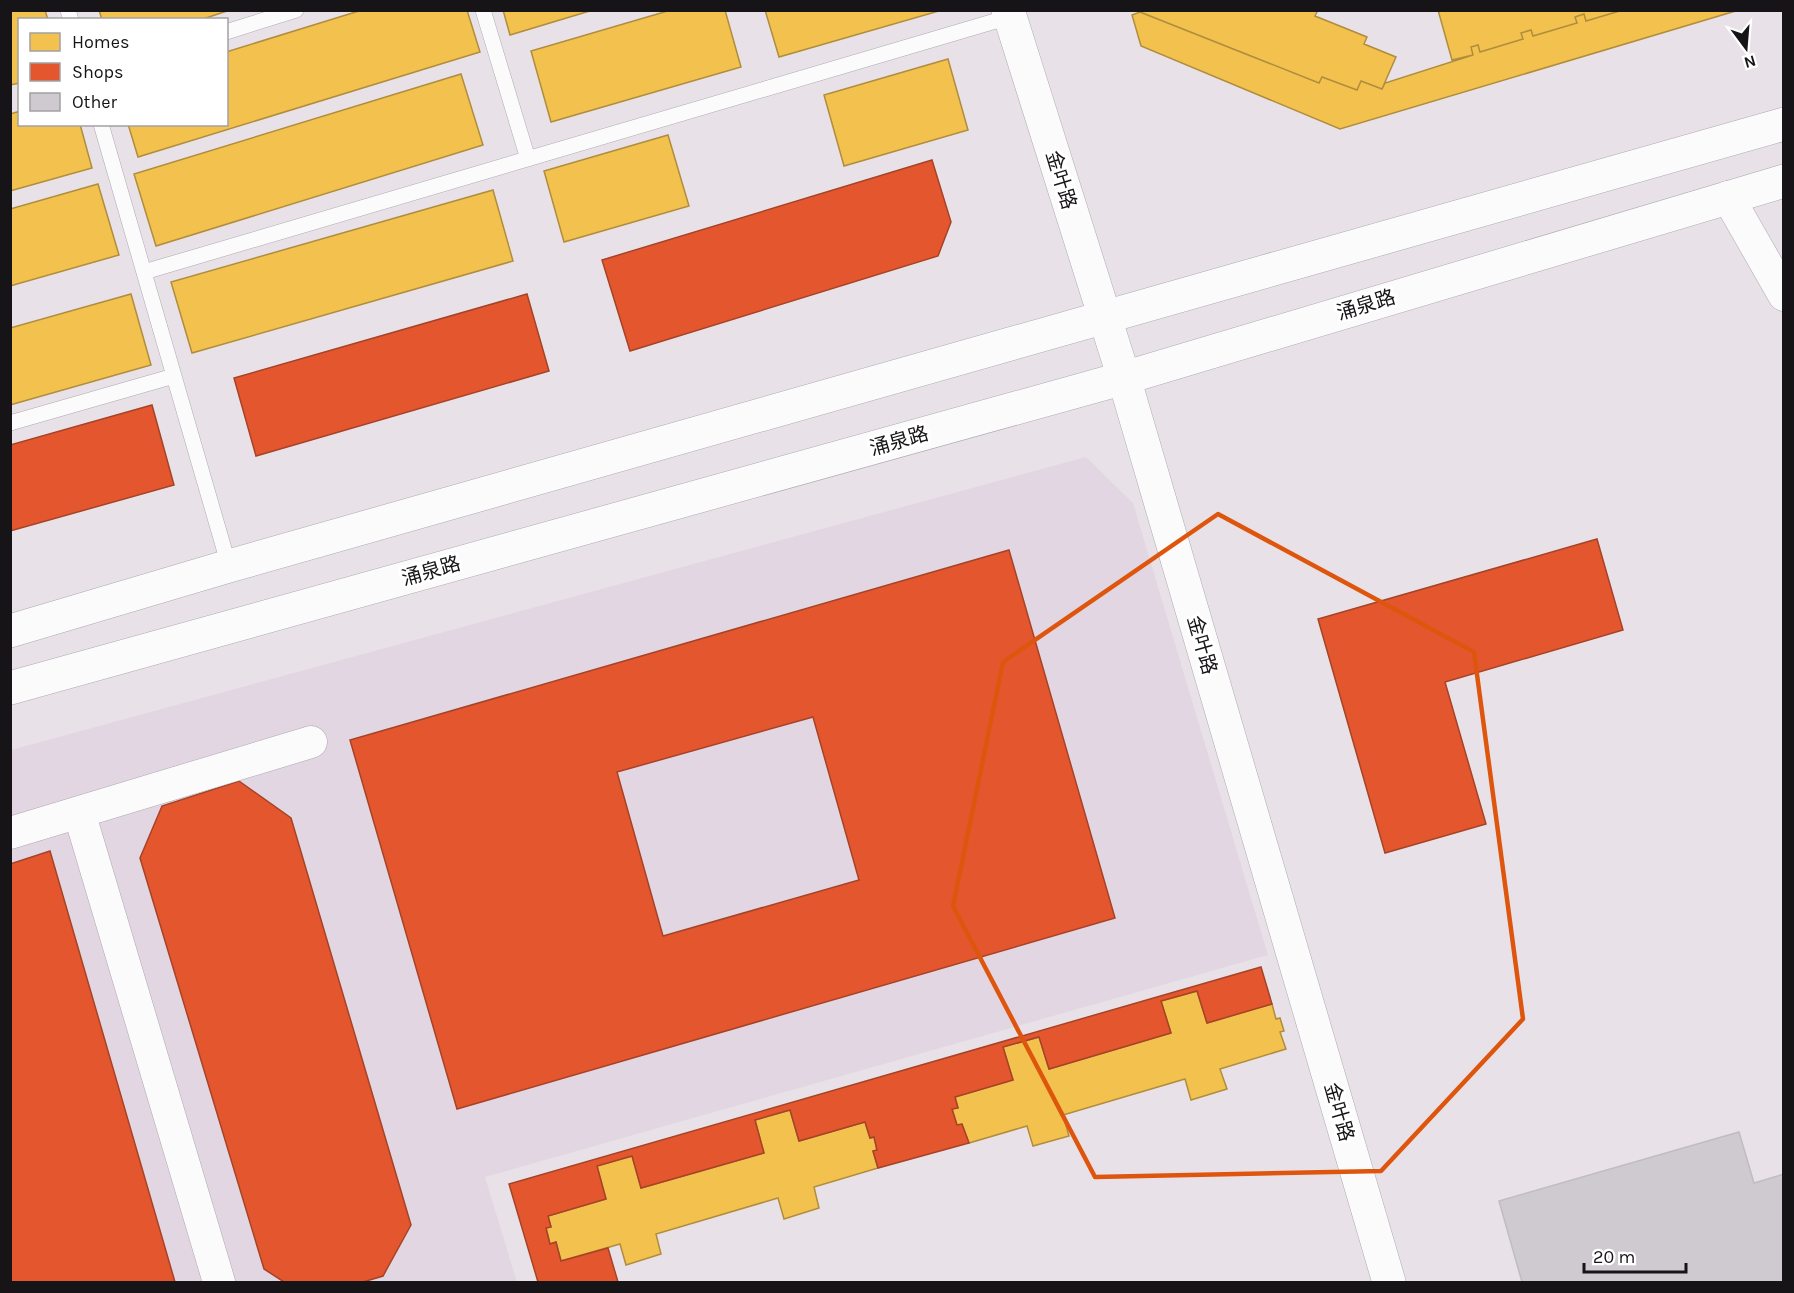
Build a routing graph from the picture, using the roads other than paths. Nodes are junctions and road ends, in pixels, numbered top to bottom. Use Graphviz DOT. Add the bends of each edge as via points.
graph roads {
  1 [pos="296,10"];
  2 [pos="483,10"];
  3 [pos="1008,14"];
  4 [pos="228,31"];
  5 [pos="1784,124"];
  6 [pos="102,126"];
  7 [pos="528,159"];
  8 [pos="1784,181"];
  9 [pos="1728,197"];
  10 [pos="144,272"];
  11 [pos="1784,295"];
  12 [pos="1103,317"];
  13 [pos="174,376"];
  14 [pos="1124,378"];
  15 [pos="10,423"];
  16 [pos="229,566"];
  17 [pos="10,631"];
  18 [pos="10,688"];
  19 [pos="311,742"];
  20 [pos="79,812"];
  21 [pos="10,833"];
  22 [pos="219,1282"];
  23 [pos="1389,1282"];
  1 -- 4 [label="lane"];
  2 -- 7 [label="lane"];
  3 -- 7 [label="lane"];
  3 -- 12 [label="main road, 金叶路"];
  5 -- 12 [label="main road"];
  6 -- 10 [label="lane"];
  7 -- 10 [label="lane"];
  8 -- 9 [label="main road, 涌泉路"];
  9 -- 11 [label="street"];
  9 -- 14 [label="main road, 涌泉路"];
  10 -- 13 [label="lane"];
  12 -- 14 [label="main road, 金叶路"];
  12 -- 16 [label="main road"];
  13 -- 15 [label="lane"];
  13 -- 16 [label="lane"];
  14 -- 18 [label="main road, 涌泉路"];
  14 -- 23 [label="main road, 金叶路"];
  16 -- 17 [label="main road"];
  19 -- 20 [label="street"];
  20 -- 21 [label="street"];
  20 -- 22 [label="street"];
}
